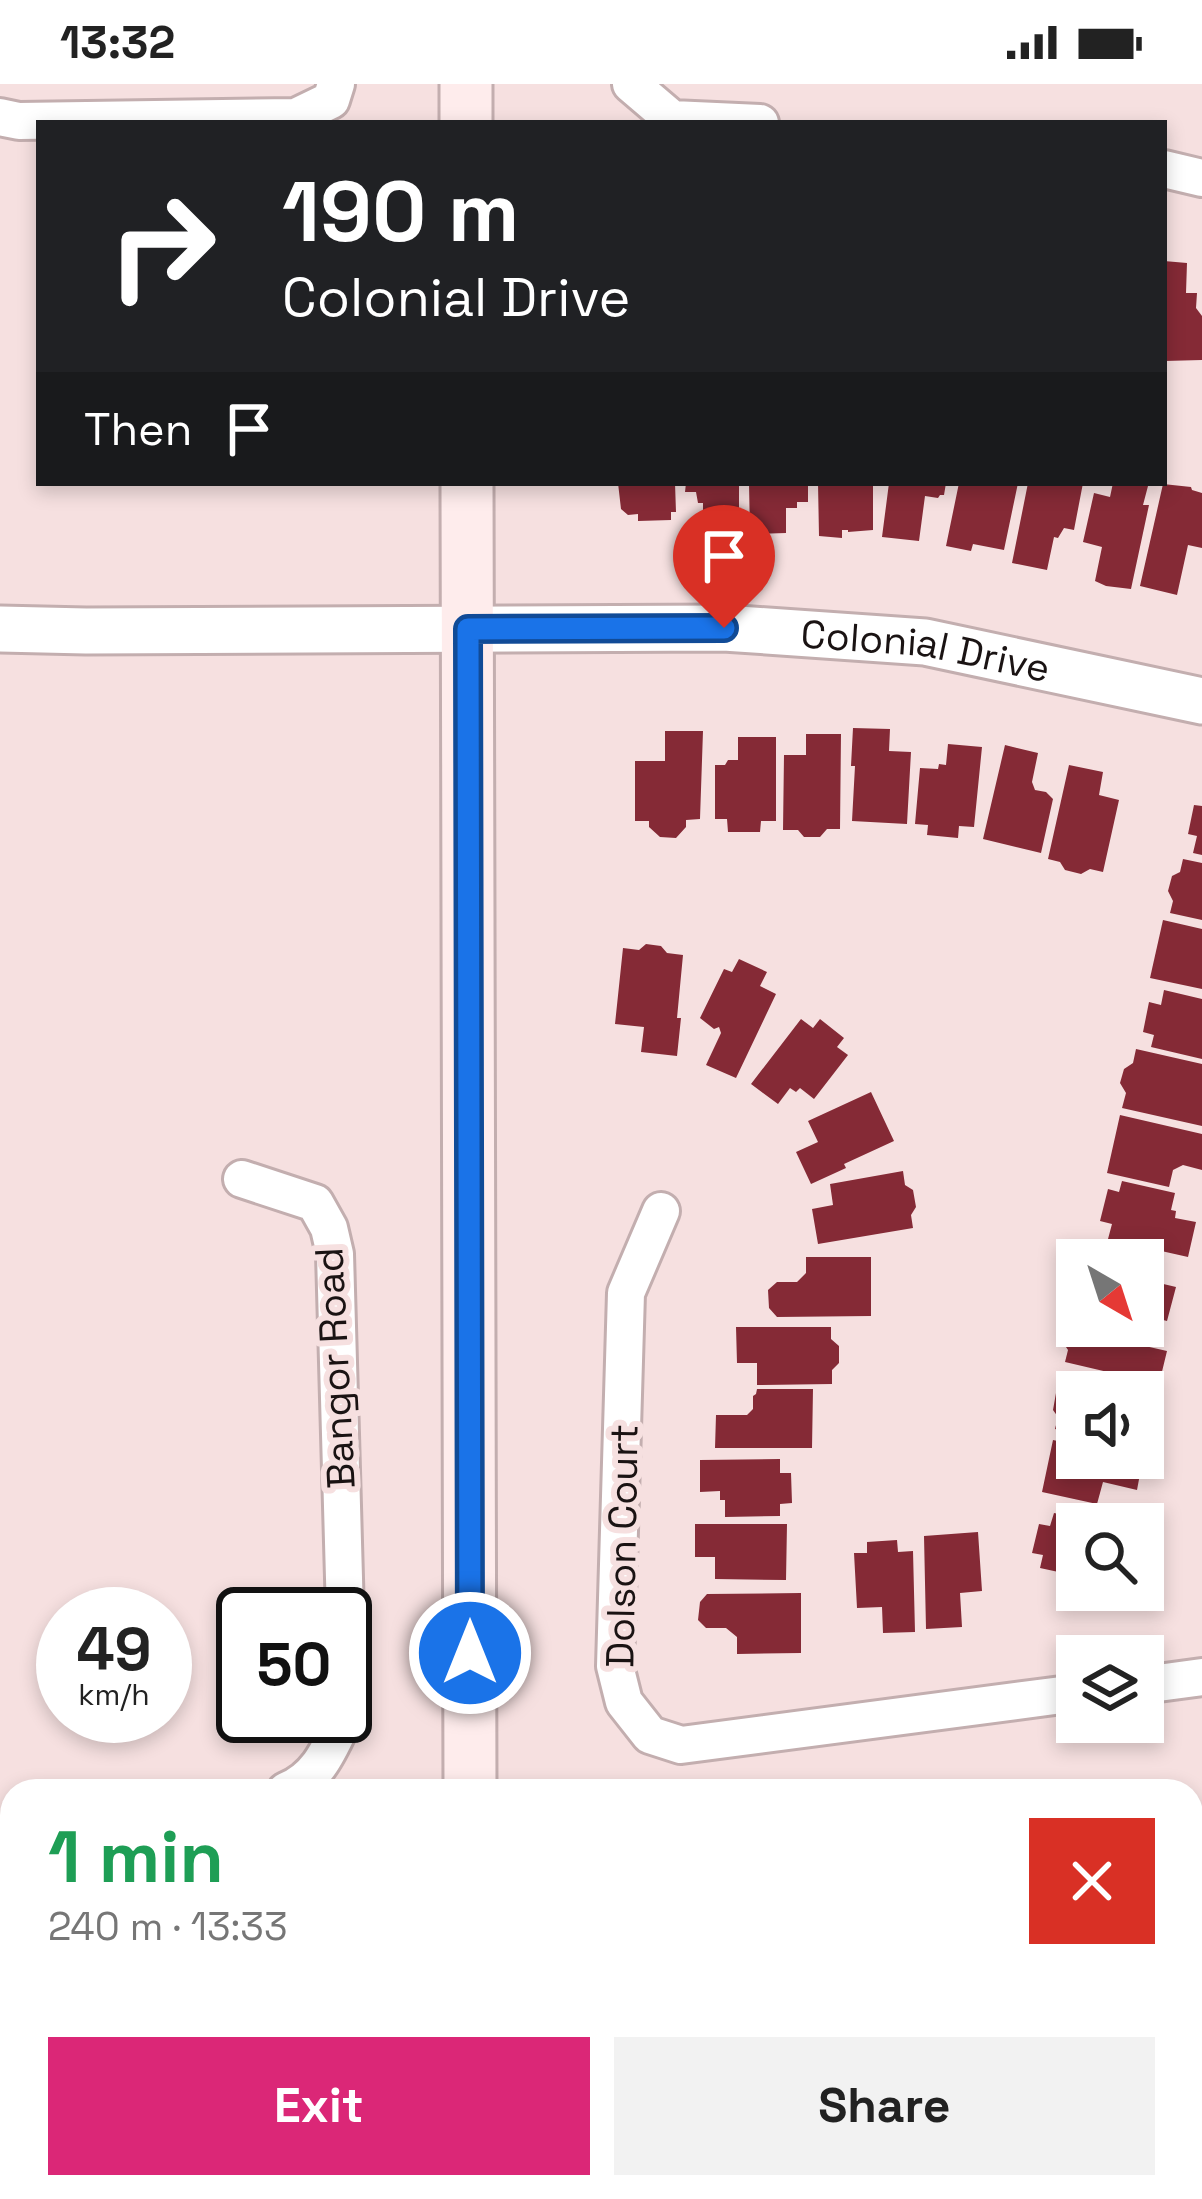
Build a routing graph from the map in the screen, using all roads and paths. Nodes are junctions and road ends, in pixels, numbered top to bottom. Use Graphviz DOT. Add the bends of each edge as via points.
graph roads {
  1 [pos="336,84"];
  2 [pos="466,84"];
  3 [pos="631,84"];
  4 [pos="0,117"];
  5 [pos="88,120"];
  6 [pos="466,120"];
  7 [pos="694,120"];
  8 [pos="36,121"];
  9 [pos="1167,171"];
  10 [pos="1202,178"];
  11 [pos="467,486"];
  12 [pos="0,628"];
  13 [pos="468,629"];
  14 [pos="1202,700"];
  15 [pos="242,1179"];
  16 [pos="661,1211"];
  17 [pos="344,1587"];
  18 [pos="1202,1677"];
  19 [pos="1164,1682"];
  20 [pos="1056,1696"];
  21 [pos="332,1743"];
  22 [pos="306,1779"];
  23 [pos="470,1779"];
  1 -- 5 [label="street" via="331,100 296,117"];
  2 -- 6 [label="main road"];
  3 -- 7 [label="street" via="672,119"];
  4 -- 8 [label="street"];
  9 -- 10 [label="street"];
  11 -- 13 [label="main road"];
  12 -- 13 [label="street, Colonial Drive"];
  13 -- 14 [label="street, Colonial Drive" via="724,628 926,642"];
  13 -- 23 [label="main road"];
  15 -- 17 [label="street, Bangor Road" via="315,1203 329,1228"];
  16 -- 20 [label="street, Dolson Court" via="626,1293 615,1666 624,1702 650,1735 681,1744"];
  18 -- 19 [label="street"];
  21 -- 22 [label="street, Bangor Road"];
}
